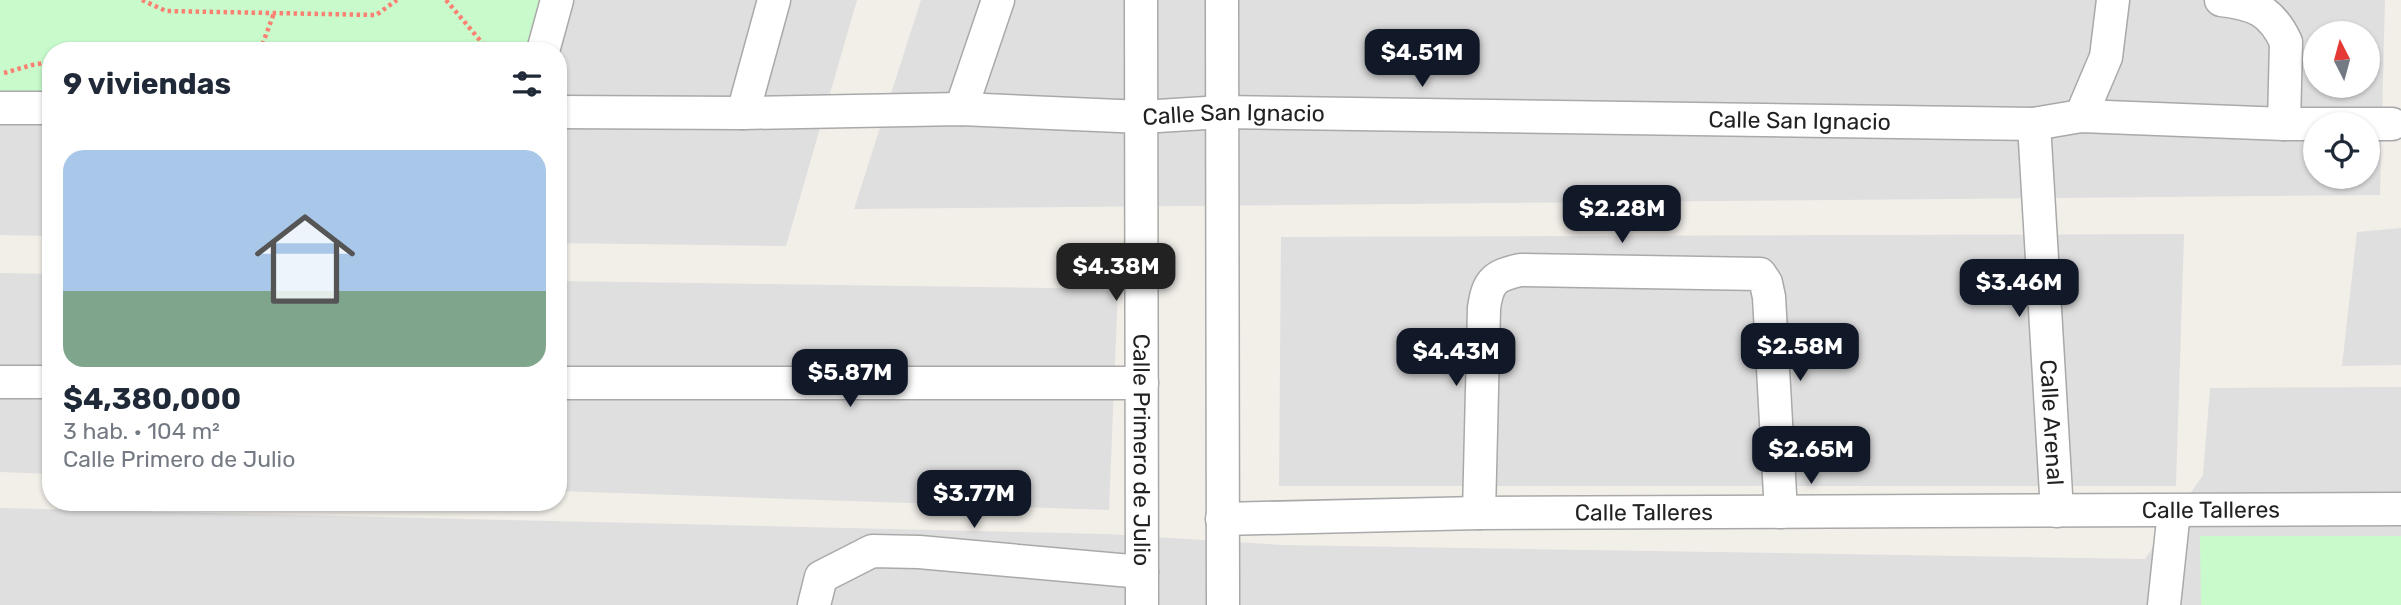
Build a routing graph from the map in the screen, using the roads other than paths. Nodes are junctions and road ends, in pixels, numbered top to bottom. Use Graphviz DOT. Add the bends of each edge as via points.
graph roads {
  1 [pos="557,0"];
  2 [pos="774,0"];
  3 [pos="998,0"];
  4 [pos="1141,0"];
  5 [pos="1223,0"];
  6 [pos="2113,0"];
  7 [pos="2221,0"];
  8 [pos="545,42"];
  9 [pos="0,108"];
  10 [pos="42,108"];
  11 [pos="961,109"];
  12 [pos="567,112"];
  13 [pos="1222,112"];
  14 [pos="743,113"];
  15 [pos="2081,116"];
  16 [pos="1142,117"];
  17 [pos="2034,124"];
  18 [pos="2284,124"];
  19 [pos="2392,124"];
  20 [pos="0,382"];
  21 [pos="42,382"];
  22 [pos="567,383"];
  23 [pos="1142,383"];
  24 [pos="2401,509"];
  25 [pos="2057,511"];
  26 [pos="2174,511"];
  27 [pos="1781,512"];
  28 [pos="1479,513"];
  29 [pos="1222,519"];
  30 [pos="1142,572"];
  31 [pos="818,591"];
  32 [pos="1142,605"];
  33 [pos="1223,605"];
  34 [pos="2164,605"];
  1 -- 8 [label="street"];
  2 -- 14 [label="street"];
  3 -- 11 [label="street"];
  4 -- 16 [label="street, Calle Primero de Julio"];
  5 -- 13 [label="street"];
  6 -- 15 [label="street" via="2106,57"];
  7 -- 18 [label="street" via="2263,10 2281,30 2286,42"];
  9 -- 10 [label="street"];
  11 -- 14 [label="street, Calle San Ignacio"];
  11 -- 16 [label="street, Calle San Ignacio"];
  12 -- 14 [label="street, Calle San Ignacio"];
  13 -- 16 [label="street, Calle San Ignacio"];
  13 -- 17 [label="street, Calle San Ignacio"];
  13 -- 29 [label="street"];
  15 -- 17 [label="street, Calle San Ignacio"];
  15 -- 18 [label="street, Calle San Ignacio"];
  16 -- 23 [label="street, Calle Primero de Julio"];
  17 -- 25 [label="street, Calle Arenal"];
  18 -- 19 [label="street, Calle San Ignacio"];
  20 -- 21 [label="street"];
  22 -- 23 [label="street"];
  23 -- 30 [label="street, Calle Primero de Julio"];
  24 -- 26 [label="street, Calle Talleres"];
  25 -- 26 [label="street, Calle Talleres"];
  25 -- 27 [label="street, Calle Talleres"];
  26 -- 34 [label="street"];
  27 -- 28 [label="street, Calle Talleres"];
  27 -- 28 [label="street" via="1769,297 1760,274 1520,270 1503,274 1486,291"];
  28 -- 29 [label="street, Calle Talleres"];
  29 -- 33 [label="street"];
  30 -- 31 [label="street" via="872,551"];
  30 -- 32 [label="street, Calle Primero de Julio"];
}
